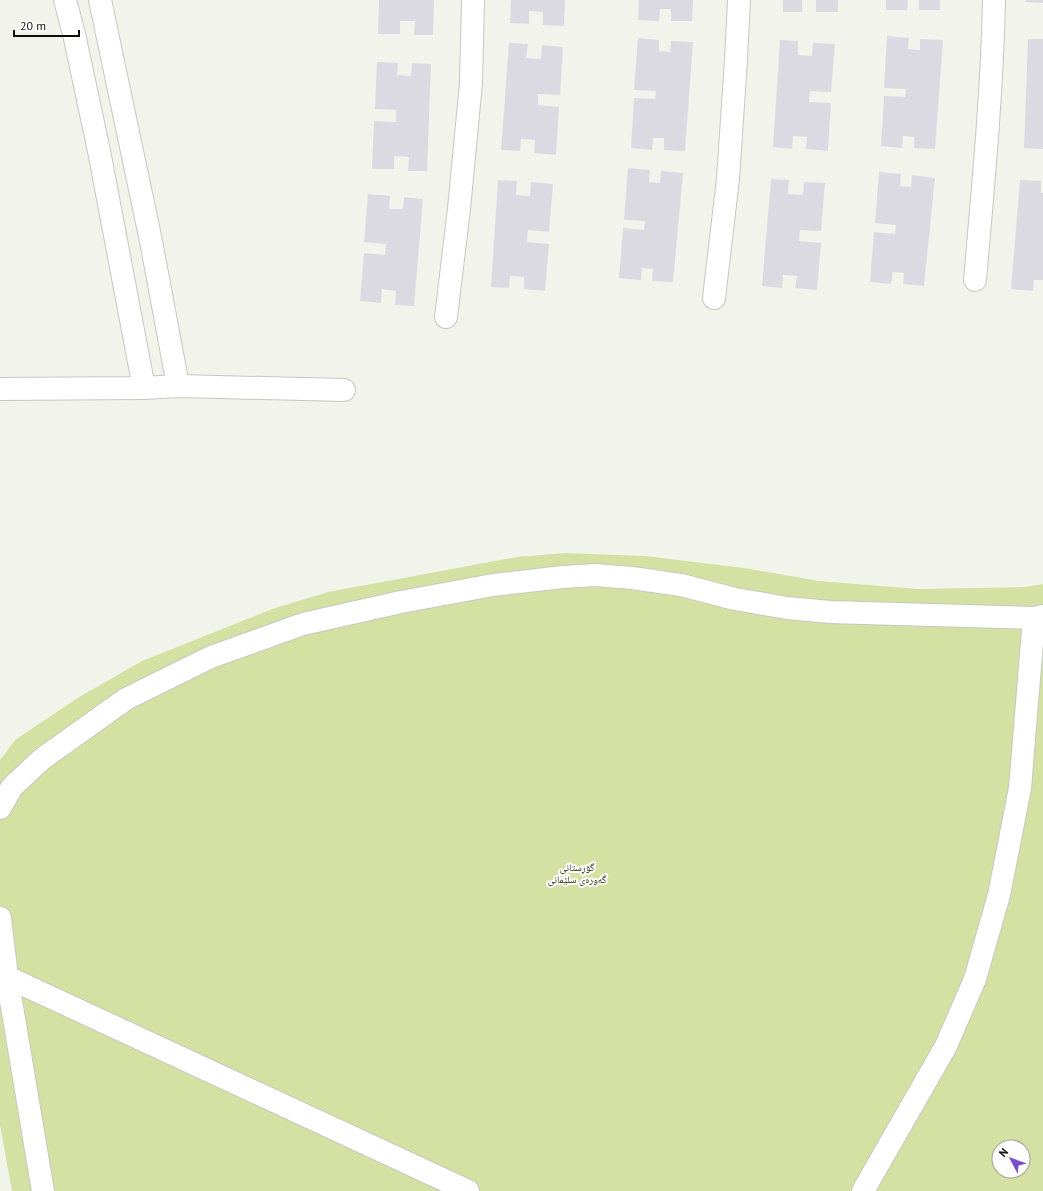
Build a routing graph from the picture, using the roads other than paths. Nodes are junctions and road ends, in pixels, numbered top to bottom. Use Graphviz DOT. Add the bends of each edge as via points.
graph roads {
  1 [pos="64,0"];
  2 [pos="100,0"];
  3 [pos="473,0"];
  4 [pos="738,0"];
  5 [pos="994,0"];
  6 [pos="975,280"];
  7 [pos="714,298"];
  8 [pos="446,317"];
  9 [pos="178,386"];
  10 [pos="144,388"];
  11 [pos="0,389"];
  12 [pos="344,390"];
  13 [pos="1039,617"];
  14 [pos="0,808"];
  15 [pos="0,918"];
  16 [pos="7,977"];
  17 [pos="43,1191"];
  18 [pos="468,1191"];
  19 [pos="863,1191"];
  1 -- 10 [label="street" via="74,34 97,144"];
  2 -- 9 [label="street"];
  3 -- 8 [label="street" via="471,83"];
  4 -- 7 [label="street" via="728,179"];
  5 -- 6 [label="street" via="993,49"];
  9 -- 10 [label="street"];
  9 -- 12 [label="street"];
  10 -- 11 [label="street"];
  13 -- 14 [label="street" via="830,612 787,608 735,599 681,585 595,575 493,585 303,624 211,657 126,699 42,759 12,787"];
  13 -- 19 [label="street" via="1020,788 999,895 975,979 946,1046"];
  15 -- 16 [label="street"];
  16 -- 17 [label="street"];
  16 -- 18 [label="street"];
}
